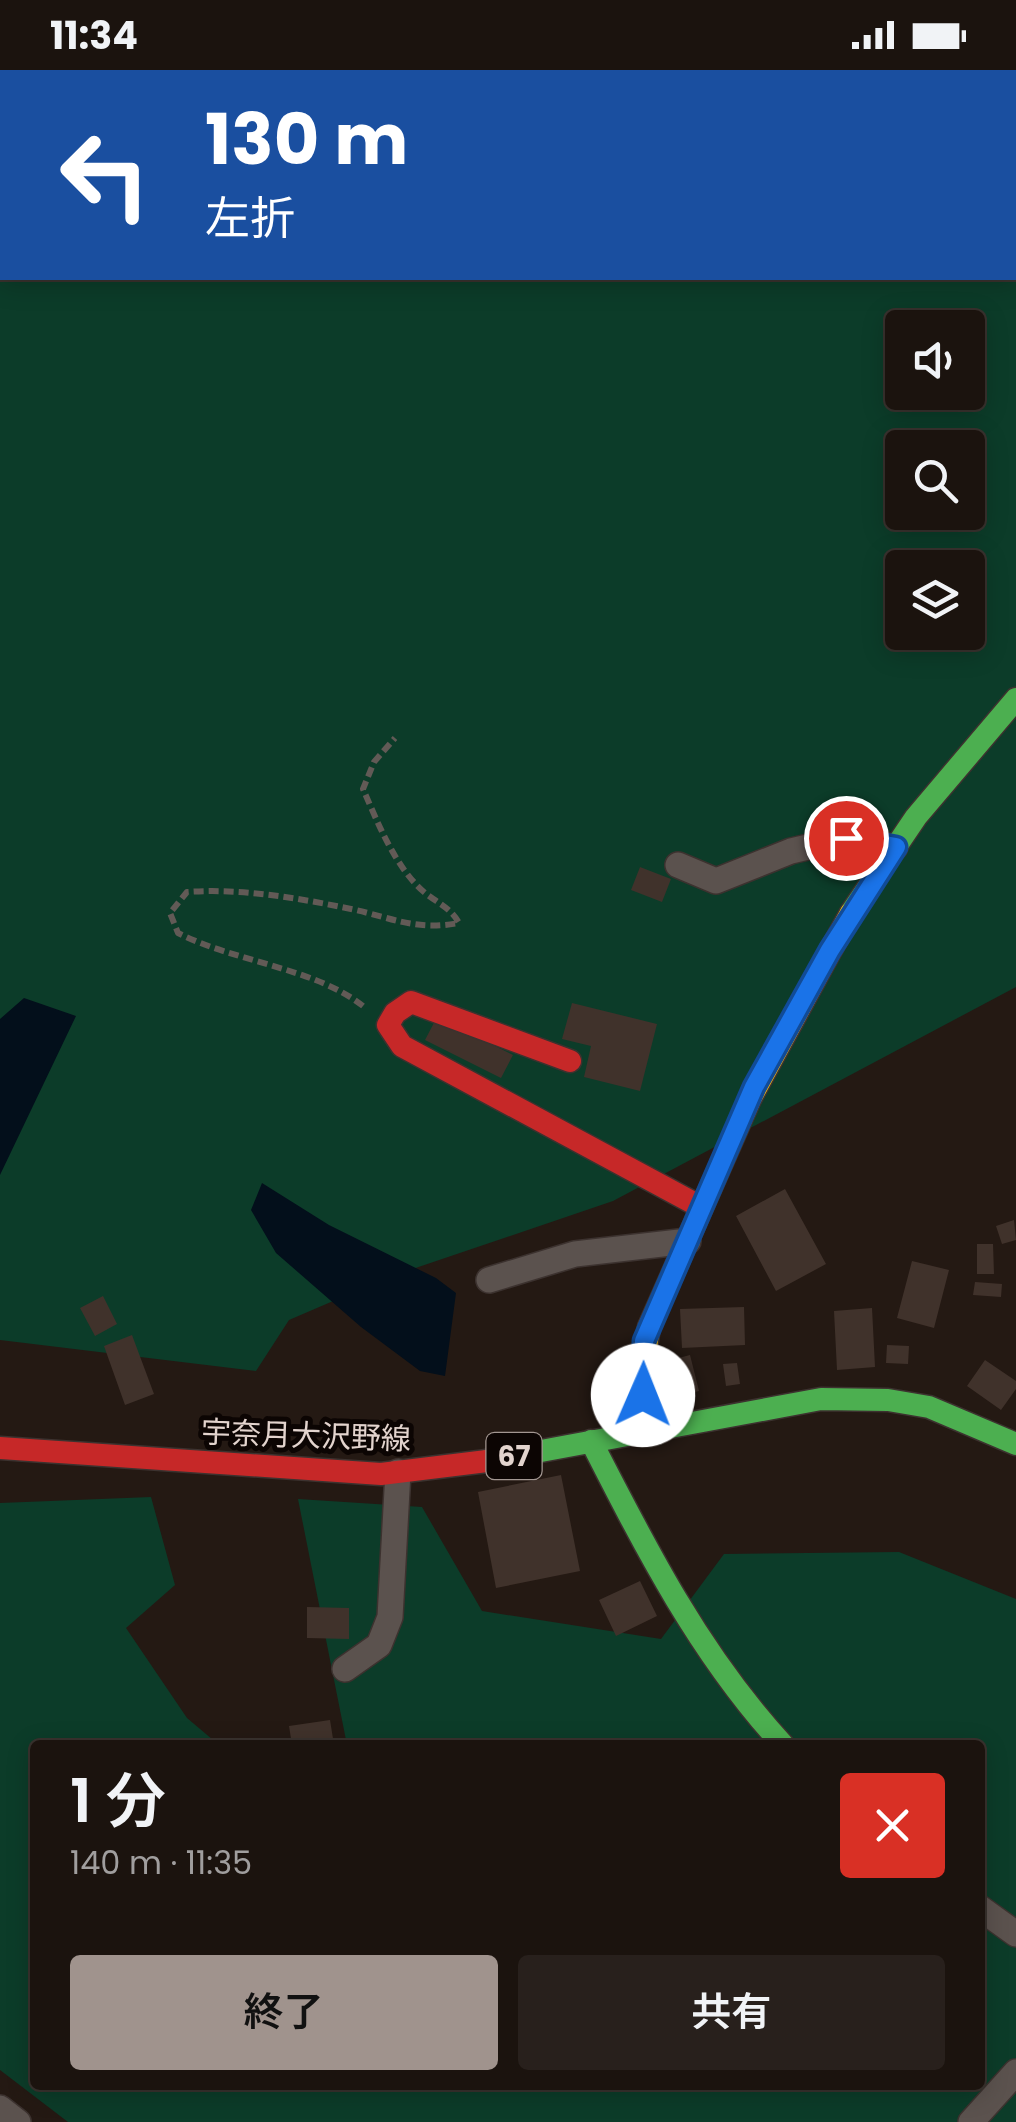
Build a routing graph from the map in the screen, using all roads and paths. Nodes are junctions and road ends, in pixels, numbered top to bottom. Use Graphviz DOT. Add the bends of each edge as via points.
graph roads {
  1 [pos="1016,699"];
  2 [pos="394,738"];
  3 [pos="896,847"];
  4 [pos="678,865"];
  5 [pos="388,1025"];
  6 [pos="570,1061"];
  7 [pos="699,1206"];
  8 [pos="688,1241"];
  9 [pos="489,1280"];
  10 [pos="655,1429"];
  11 [pos="591,1441"];
  12 [pos="1016,1444"];
  13 [pos="0,1448"];
  14 [pos="398,1472"];
  15 [pos="345,1669"];
  16 [pos="779,1740"];
  17 [pos="985,1912"];
  18 [pos="1016,1934"];
  19 [pos="1016,2072"];
  20 [pos="0,2108"];
  21 [pos="18,2122"];
  22 [pos="971,2122"];
  1 -- 3 [label="street" via="971,744"];
  2 -- 5 [label="path" via="363,789 383,835 422,890 452,910 459,923 429,928 223,889 187,892 170,914 178,933 209,949 350,996"];
  3 -- 4 [label="street" via="846,838 716,881"];
  3 -- 7 [label="street" via="754,1087"];
  5 -- 6 [label="street" via="412,1002"];
  5 -- 7 [label="street" via="402,1046"];
  7 -- 8 [label="street"];
  8 -- 9 [label="street" via="575,1254"];
  8 -- 10 [label="street" via="644,1341 643,1395"];
  10 -- 11 [label="street, 宇奈月大沢野線 / 67"];
  10 -- 12 [label="street, 宇奈月大沢野線 / 67" via="821,1399 888,1400 929,1408"];
  11 -- 14 [label="street, 宇奈月大沢野線 / 67"];
  11 -- 16 [label="street" via="663,1583"];
  13 -- 14 [label="street, 宇奈月大沢野線 / 67"];
  14 -- 15 [label="street" via="390,1617 379,1645"];
  17 -- 18 [label="street"];
  19 -- 22 [label="street"];
  20 -- 21 [label="street"];
}
